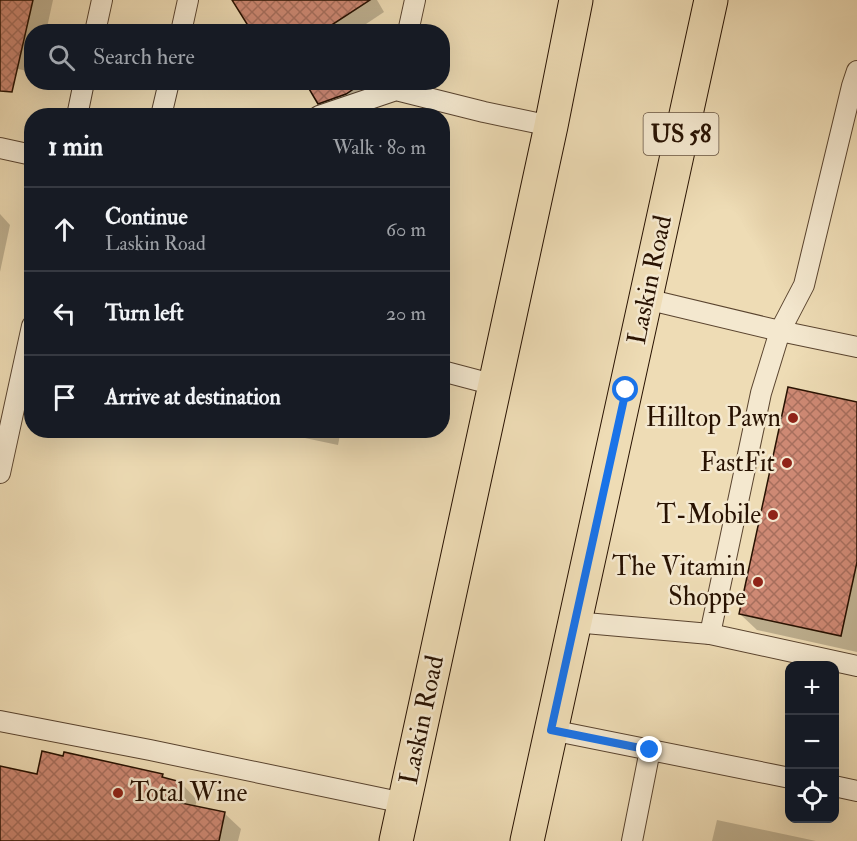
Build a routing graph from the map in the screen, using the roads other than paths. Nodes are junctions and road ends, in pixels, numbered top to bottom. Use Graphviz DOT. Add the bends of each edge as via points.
graph roads {
  1 [pos="102,0"];
  2 [pos="188,0"];
  3 [pos="415,0"];
  4 [pos="576,0"];
  5 [pos="711,0"];
  6 [pos="97,24"];
  7 [pos="183,24"];
  8 [pos="410,24"];
  9 [pos="857,71"];
  10 [pos="82,90"];
  11 [pos="167,90"];
  12 [pos="386,90"];
  13 [pos="410,90"];
  14 [pos="79,108"];
  15 [pos="163,108"];
  16 [pos="340,108"];
  17 [pos="551,126"];
  18 [pos="0,148"];
  19 [pos="24,153"];
  20 [pos="645,299"];
  21 [pos="780,331"];
  22 [pos="857,347"];
  23 [pos="24,363"];
  24 [pos="450,373"];
  25 [pos="495,385"];
  26 [pos="0,473"];
  27 [pos="574,621"];
  28 [pos="710,634"];
  29 [pos="857,666"];
  30 [pos="0,721"];
  31 [pos="551,730"];
  32 [pos="650,750"];
  33 [pos="785,776"];
  34 [pos="839,787"];
  35 [pos="857,791"];
  36 [pos="404,802"];
  37 [pos="396,841"];
  38 [pos="527,841"];
  39 [pos="632,841"];
  1 -- 6 [label="lane"];
  2 -- 7 [label="lane"];
  3 -- 8 [label="lane"];
  4 -- 17 [label="main road, Laskin Road"];
  5 -- 20 [label="main road, Laskin Road / US 58"];
  9 -- 21 [label="lane" via="804,285"];
  10 -- 14 [label="lane"];
  11 -- 15 [label="lane"];
  12 -- 16 [label="lane"];
  13 -- 17 [label="lane"];
  17 -- 25 [label="main road, Laskin Road"];
  18 -- 19 [label="lane"];
  20 -- 21 [label="lane"];
  20 -- 27 [label="main road, Laskin Road / US 58"];
  21 -- 22 [label="lane"];
  21 -- 28 [label="lane" via="761,393"];
  23 -- 26 [label="lane"];
  24 -- 25 [label="lane"];
  25 -- 36 [label="main road, Laskin Road"];
  27 -- 28 [label="lane"];
  27 -- 31 [label="main road, Laskin Road / US 58"];
  28 -- 29 [label="lane"];
  30 -- 36 [label="lane"];
  31 -- 32 [label="lane"];
  31 -- 38 [label="main road, Laskin Road / US 58"];
  32 -- 33 [label="lane"];
  32 -- 39 [label="lane"];
  34 -- 35 [label="lane"];
  36 -- 37 [label="main road, Laskin Road"];
}
